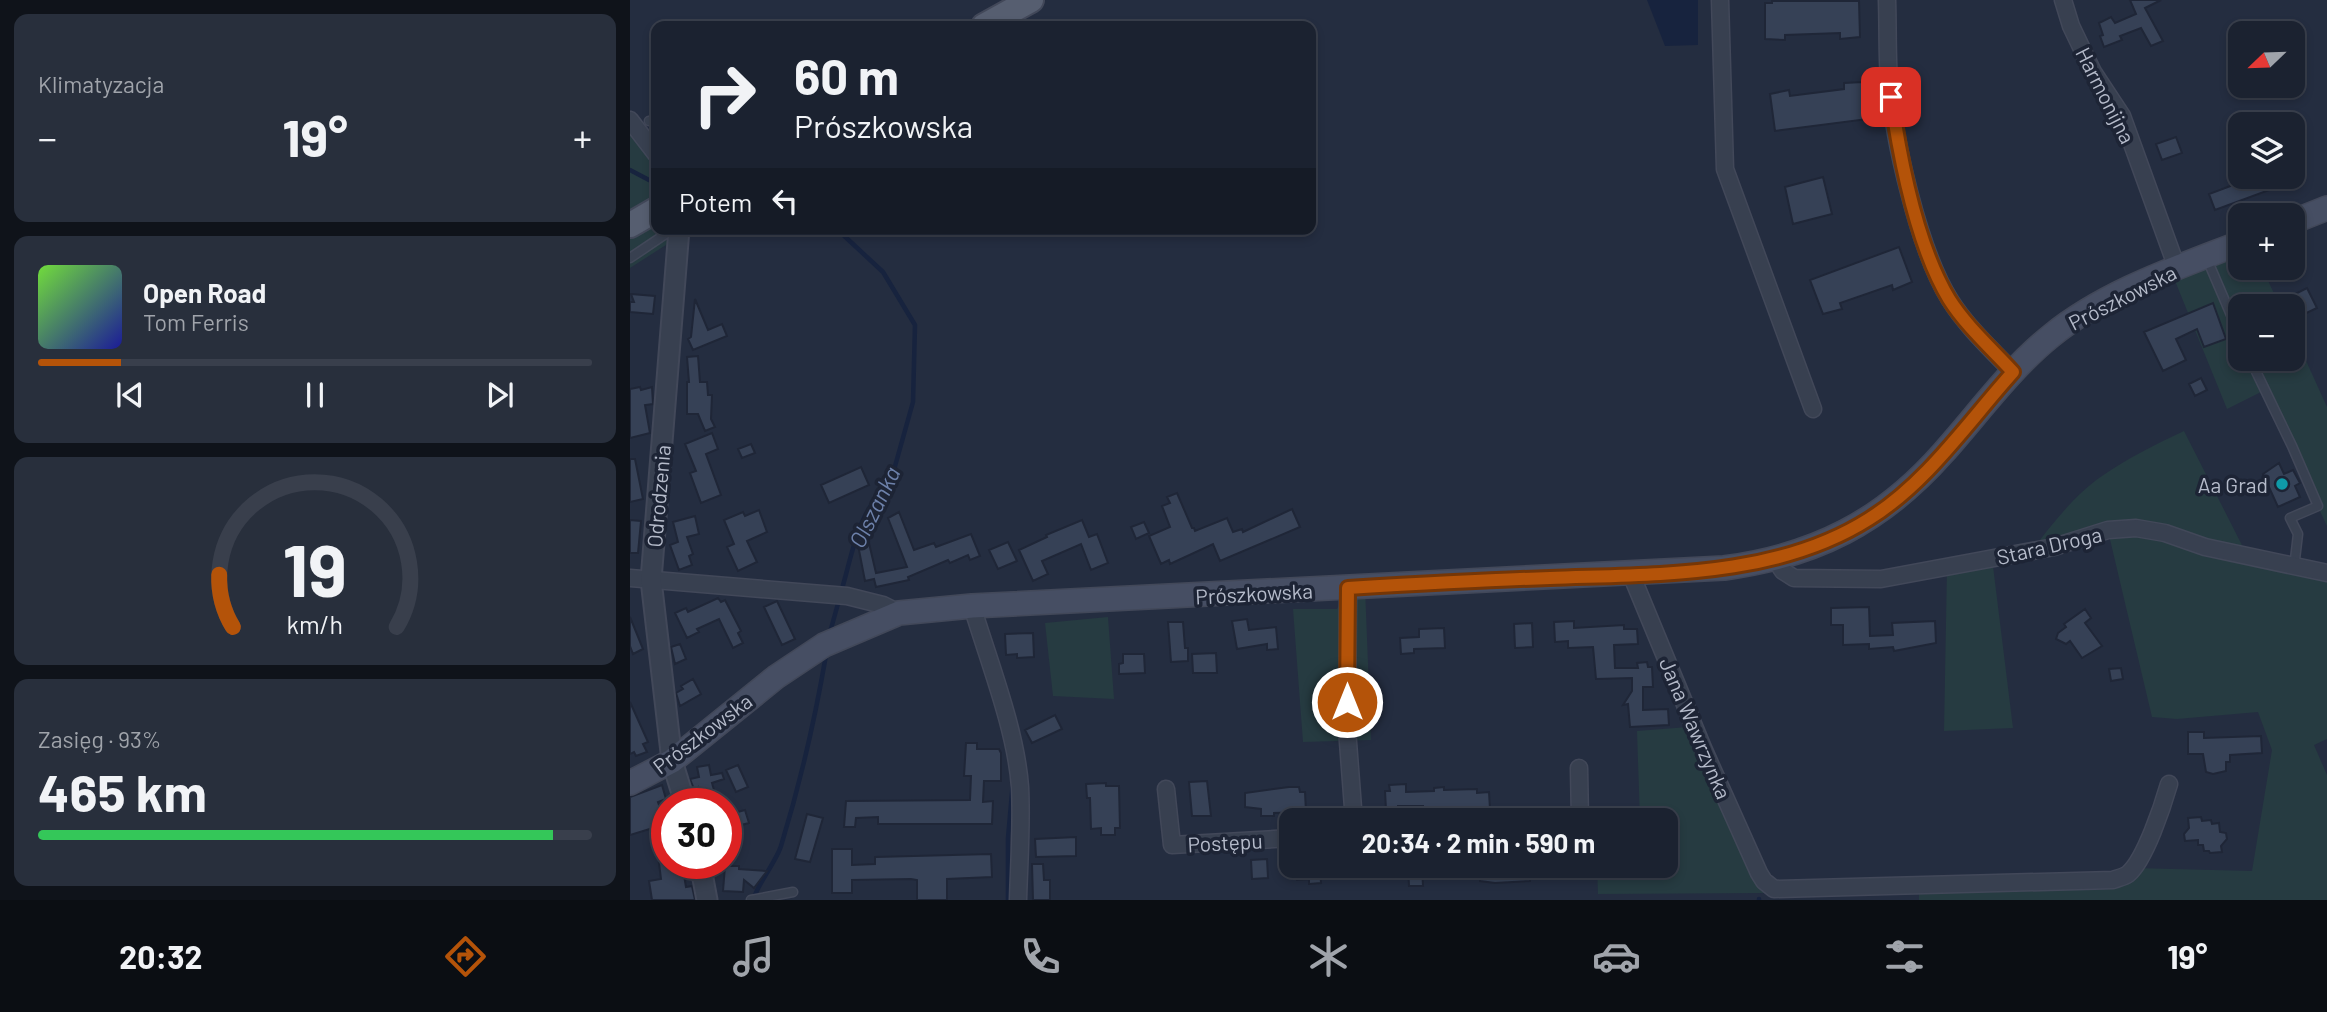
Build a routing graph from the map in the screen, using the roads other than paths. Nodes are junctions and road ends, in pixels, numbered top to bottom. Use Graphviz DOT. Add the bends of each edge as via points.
graph roads {
  1 [pos="1031,0"];
  2 [pos="1720,0"];
  3 [pos="1887,0"];
  4 [pos="2063,0"];
  5 [pos="993,21"];
  6 [pos="630,120"];
  7 [pos="651,147"];
  8 [pos="2327,208"];
  9 [pos="651,213"];
  10 [pos="2305,217"];
  11 [pos="630,225"];
  12 [pos="664,235"];
  13 [pos="679,235"];
  14 [pos="2228,248"];
  15 [pos="2206,256"];
  16 [pos="630,258"];
  17 [pos="2176,268"];
  18 [pos="2228,308"];
  19 [pos="2256,371"];
  20 [pos="2013,372"];
  21 [pos="1813,410"];
  22 [pos="1775,559"];
  23 [pos="2294,568"];
  24 [pos="2327,573"];
  25 [pos="1631,574"];
  26 [pos="630,579"];
  27 [pos="651,580"];
  28 [pos="1348,588"];
  29 [pos="972,606"];
  30 [pos="899,613"];
  31 [pos="672,761"];
  32 [pos="1579,768"];
  33 [pos="630,783"];
  34 [pos="2169,783"];
  35 [pos="680,788"];
  36 [pos="1166,789"];
  37 [pos="1353,808"];
  38 [pos="1580,808"];
  39 [pos="1279,839"];
  40 [pos="704,879"];
  41 [pos="1764,881"];
  42 [pos="793,892"];
  43 [pos="761,899"];
  44 [pos="707,900"];
  45 [pos="751,900"];
  46 [pos="1018,900"];
  47 [pos="1774,900"];
  1 -- 5 [label="main road"];
  2 -- 21 [label="street" via="1725,169"];
  3 -- 20 [label="street" via="1894,114 1913,205 1930,256 1957,311"];
  4 -- 17 [label="street, Harmonijna" via="2093,72 2122,116"];
  6 -- 7 [label="street"];
  8 -- 10 [label="main road"];
  9 -- 11 [label="main road"];
  12 -- 16 [label="lane"];
  13 -- 27 [label="street, Odrodzenia"];
  14 -- 15 [label="main road, Prószkowska"];
  15 -- 17 [label="main road, Prószkowska"];
  15 -- 18 [label="lane"];
  17 -- 20 [label="main road, Prószkowska" via="2074,319"];
  19 -- 23 [label="lane" via="2318,506 2290,518 2298,534"];
  20 -- 22 [label="main road, Prószkowska" via="1943,454 1891,504 1843,534"];
  22 -- 23 [label="street, Stara Droga" via="1794,579 1881,579 2054,547 2108,530 2136,528"];
  22 -- 25 [label="main road, Prószkowska" via="1724,568"];
  23 -- 24 [label="street, Stara Droga"];
  25 -- 28 [label="main road, Prószkowska"];
  25 -- 41 [label="street, Jana Wawrzynka"];
  26 -- 27 [label="street"];
  27 -- 30 [label="street" via="847,596"];
  27 -- 31 [label="street, Odrodzenia"];
  28 -- 29 [label="main road, Prószkowska"];
  28 -- 37 [label="street" via="1347,729"];
  29 -- 30 [label="main road, Prószkowska"];
  29 -- 46 [label="street" via="1017,767"];
  30 -- 31 [label="main road, Prószkowska" via="832,641 778,676"];
  31 -- 33 [label="main road, Prószkowska"];
  31 -- 35 [label="street, Odrodzenia"];
  32 -- 38 [label="street"];
  34 -- 41 [label="street" via="2134,868 2113,880 1774,889"];
  36 -- 39 [label="street, Postępu" via="1172,845"];
  40 -- 44 [label="street"];
  41 -- 47 [label="lane"];
  42 -- 43 [label="lane"];
  43 -- 45 [label="lane"];
}
